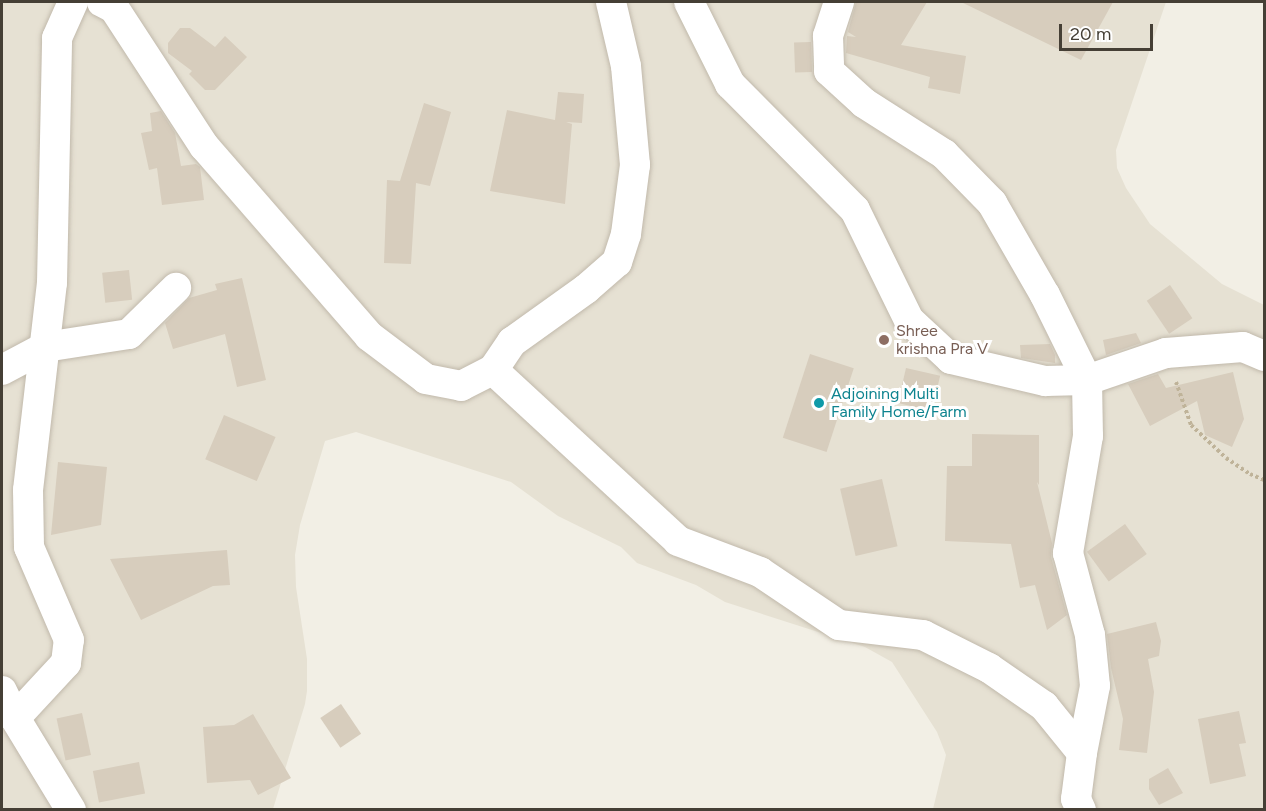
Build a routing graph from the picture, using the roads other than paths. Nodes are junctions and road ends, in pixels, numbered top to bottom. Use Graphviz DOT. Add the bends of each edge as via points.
graph roads {
  1 [pos="73,2"];
  2 [pos="102,2"];
  3 [pos="611,2"];
  4 [pos="689,2"];
  5 [pos="839,2"];
  6 [pos="176,288"];
  7 [pos="45,347"];
  8 [pos="1264,356"];
  9 [pos="2,370"];
  10 [pos="493,370"];
  11 [pos="1087,380"];
  12 [pos="2,691"];
  13 [pos="15,718"];
  14 [pos="1082,753"];
  15 [pos="71,810"];
  16 [pos="1081,810"];
  1 -- 7 [label="street" via="57,38 52,282"];
  2 -- 10 [label="street" via="114,8 204,146 369,336 426,379 461,386"];
  3 -- 10 [label="street" via="626,66 635,165 626,234 617,262 512,342"];
  4 -- 11 [label="street" via="730,84 855,210 909,320 951,359 1045,381"];
  5 -- 11 [label="street" via="828,36 829,71 864,104 944,154 992,202"];
  6 -- 7 [label="street" via="129,334"];
  7 -- 9 [label="street"];
  7 -- 13 [label="street" via="28,490 29,547 69,640 66,663"];
  8 -- 11 [label="street" via="1243,347 1166,353"];
  10 -- 14 [label="street" via="678,541 760,572 839,625 923,635 989,668 1044,706"];
  11 -- 14 [label="street" via="1088,436 1068,553 1090,635 1095,686"];
  12 -- 13 [label="street"];
  13 -- 15 [label="street"];
  14 -- 16 [label="street" via="1076,799"];
}
